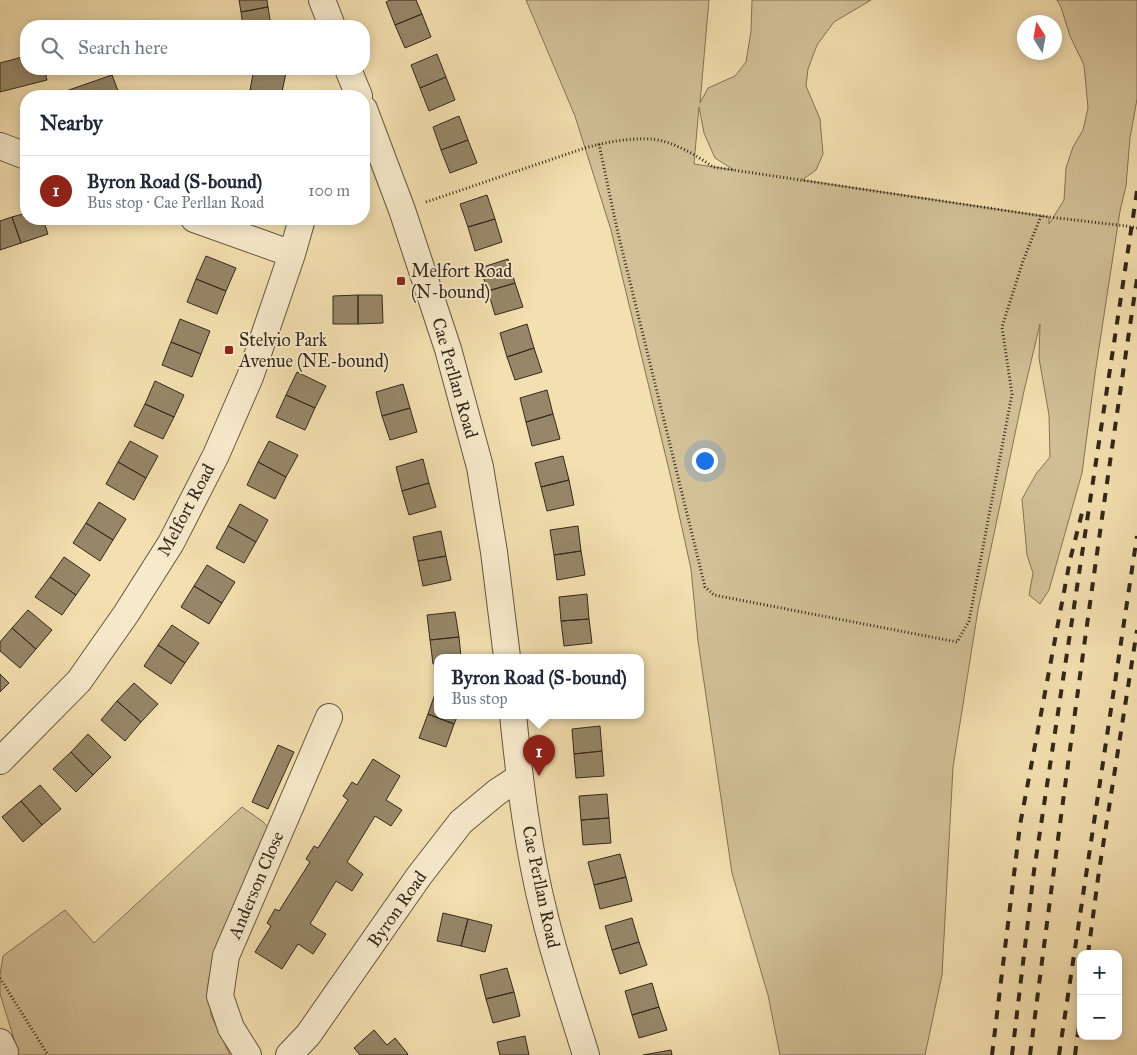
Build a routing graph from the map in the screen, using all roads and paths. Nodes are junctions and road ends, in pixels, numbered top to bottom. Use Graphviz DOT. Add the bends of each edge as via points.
graph roads {
  1 [pos="322,0"];
  2 [pos="330,20"];
  3 [pos="370,125"];
  4 [pos="599,144"];
  5 [pos="0,146"];
  6 [pos="20,154"];
  7 [pos="402,210"];
  8 [pos="1041,216"];
  9 [pos="211,225"];
  10 [pos="300,225"];
  11 [pos="1137,228"];
  12 [pos="292,254"];
  13 [pos="507,654"];
  14 [pos="329,717"];
  15 [pos="513,719"];
  16 [pos="0,761"];
  17 [pos="520,777"];
  18 [pos="0,978"];
  19 [pos="0,1042"];
  20 [pos="4,1055"];
  21 [pos="48,1055"];
  22 [pos="248,1055"];
  23 [pos="289,1055"];
  24 [pos="586,1055"];
  1 -- 2 [label="street"];
  3 -- 7 [label="street, Cae Perllan Road"];
  4 -- 7 [label="path"];
  4 -- 8 [label="path" via="651,139 672,144 713,167"];
  4 -- 8 [label="path" via="705,587 714,595 957,642 970,621 1012,394 1002,327"];
  5 -- 6 [label="street"];
  7 -- 13 [label="street, Cae Perllan Road" via="448,349 480,467"];
  8 -- 11 [label="path, bridge"];
  9 -- 12 [label="street"];
  10 -- 12 [label="street, Melfort Road"];
  12 -- 16 [label="street, Melfort Road" via="250,376 216,455 170,543 79,681"];
  14 -- 22 [label="street, Anderson Close" via="226,956 220,996 230,1028"];
  15 -- 17 [label="street, Cae Perllan Road"];
  17 -- 23 [label="street, Byron Road" via="461,822 419,876 308,1036"];
  17 -- 24 [label="street, Cae Perllan Road" via="530,851 545,917"];
  18 -- 21 [label="path"];
  19 -- 20 [label="street"];
}
